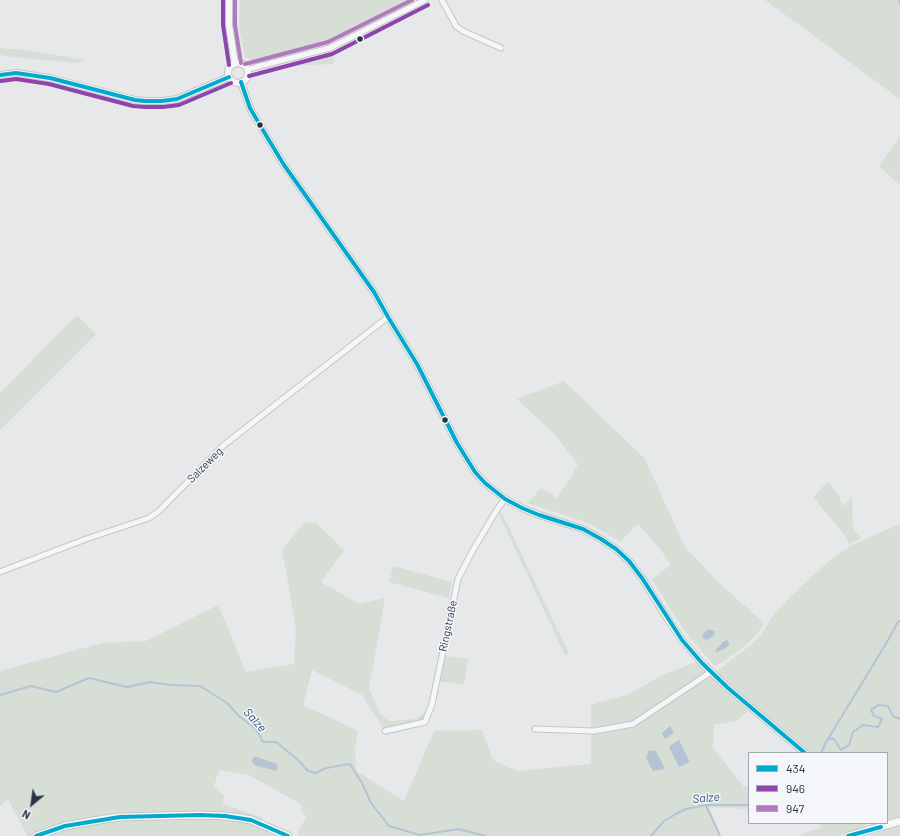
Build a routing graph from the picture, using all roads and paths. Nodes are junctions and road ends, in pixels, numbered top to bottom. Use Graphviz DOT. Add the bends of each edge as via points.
graph roads {
  1 [pos="229,0"];
  2 [pos="425,0"];
  3 [pos="442,0"];
  4 [pos="501,48"];
  5 [pos="236,64"];
  6 [pos="247,70"];
  7 [pos="0,75"];
  8 [pos="229,77"];
  9 [pos="241,82"];
  10 [pos="388,317"];
  11 [pos="505,499"];
  12 [pos="0,572"];
  13 [pos="711,672"];
  14 [pos="536,729"];
  15 [pos="385,731"];
  16 [pos="804,752"];
  17 [pos="900,821"];
  18 [pos="888,823"];
  19 [pos="880,825"];
  20 [pos="36,836"];
  21 [pos="288,836"];
  22 [pos="848,836"];
  1 -- 5 [label="street" via="229,25"];
  2 -- 6 [label="street" via="330,48"];
  3 -- 4 [label="street" via="456,26"];
  5 -- 6 [label="street" via="243,65"];
  5 -- 8 [label="street" via="229,69"];
  6 -- 9 [label="street" via="247,78"];
  7 -- 8 [label="street" via="16,73 50,78 145,102 177,98"];
  8 -- 9 [label="street" via="234,82"];
  9 -- 10 [label="street" via="250,108 270,143 374,292"];
  10 -- 11 [label="street" via="418,364 466,459 485,483"];
  10 -- 12 [label="street, Salzeweg" via="224,445 149,518"];
  11 -- 13 [label="street" via="539,515 583,529 616,549 642,578 682,640"];
  11 -- 15 [label="street, Ringstraße" via="458,579 432,704 425,722"];
  13 -- 14 [label="street" via="633,724 594,731"];
  13 -- 16 [label="street"];
  17 -- 18 [label="main road"];
  19 -- 22 [label="main road"];
  20 -- 21 [label="main road" via="65,826 120,817 200,815 251,820"];
}
